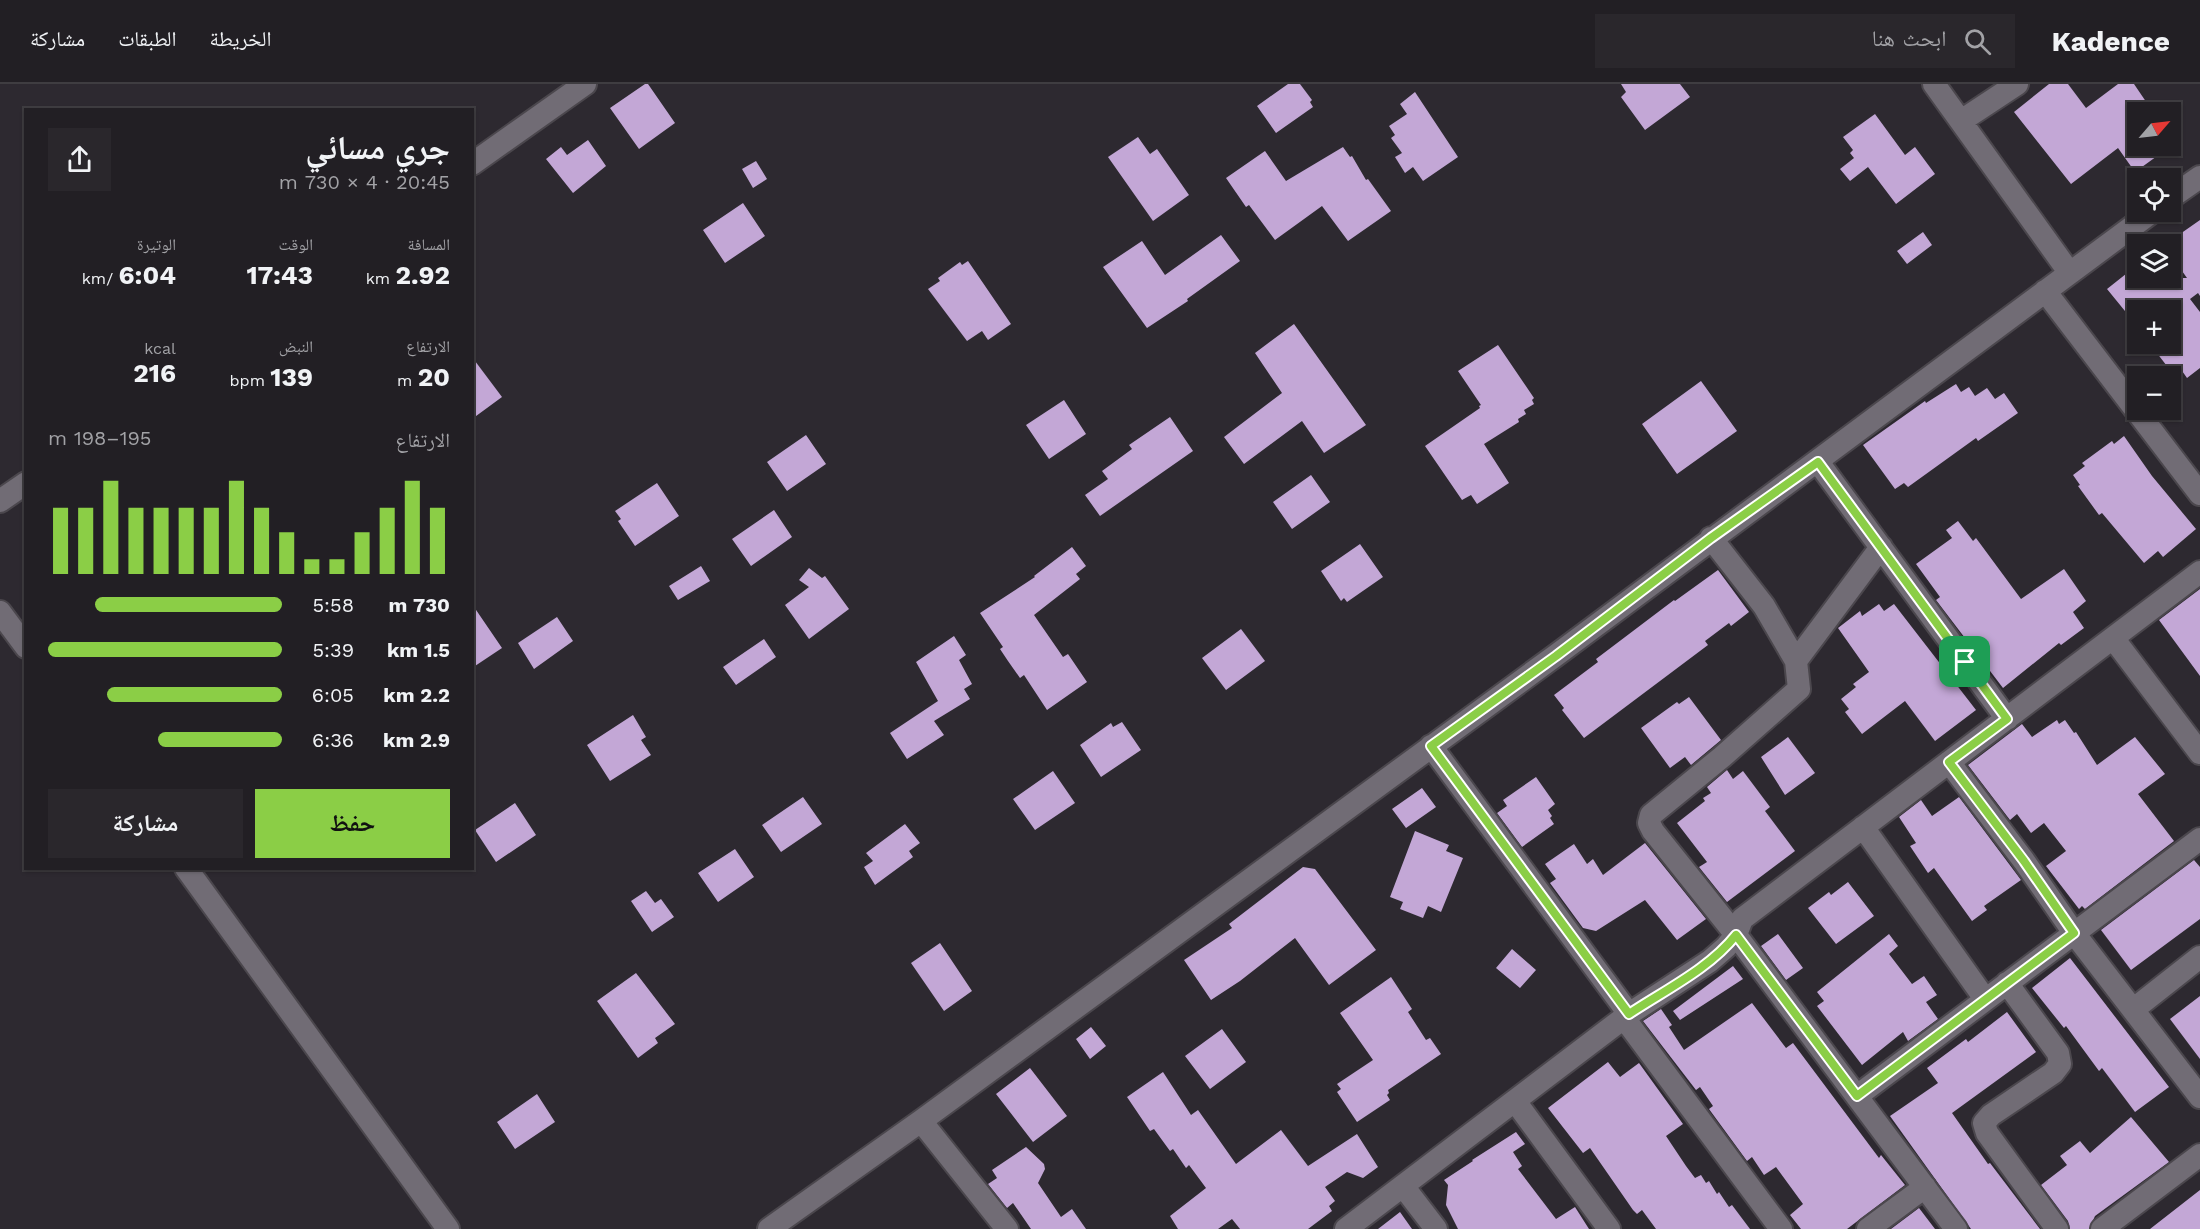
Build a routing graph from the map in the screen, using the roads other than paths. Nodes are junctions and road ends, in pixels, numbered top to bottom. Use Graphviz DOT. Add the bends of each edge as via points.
graph roads {
  1 [pos="585,84"];
  2 [pos="1934,84"];
  3 [pos="2017,84"];
  4 [pos="1962,121"];
  5 [pos="474,163"];
  6 [pos="2200,177"];
  7 [pos="2181,190"];
  8 [pos="2138,222"];
  9 [pos="2069,273"];
  10 [pos="2045,291"];
  11 [pos="1818,462"];
  12 [pos="24,484"];
  13 [pos="2198,486"];
  14 [pos="0,501"];
  15 [pos="1711,538"];
  16 [pos="1881,547"];
  17 [pos="2200,572"];
  18 [pos="0,612"];
  19 [pos="2113,638"];
  20 [pos="24,644"];
  21 [pos="1796,662"];
  22 [pos="2007,719"];
  23 [pos="1431,746"];
  24 [pos="2200,753"];
  25 [pos="1949,762"];
  26 [pos="1863,827"];
  27 [pos="2200,839"];
  28 [pos="187,870"];
  29 [pos="2074,933"];
  30 [pos="1736,935"];
  31 [pos="2200,957"];
  32 [pos="2007,983"];
  33 [pos="1985,999"];
  34 [pos="2134,1010"];
  35 [pos="1627,1016"];
  36 [pos="1857,1096"];
  37 [pos="2200,1097"];
  38 [pos="1515,1101"];
  39 [pos="921,1121"];
  40 [pos="2200,1155"];
  41 [pos="1403,1186"];
  42 [pos="1925,1187"];
  43 [pos="448,1229"];
  44 [pos="769,1229"];
  45 [pos="1006,1229"];
  46 [pos="1346,1229"];
  47 [pos="1436,1229"];
  48 [pos="1610,1229"];
  49 [pos="1781,1229"];
  50 [pos="1868,1229"];
  51 [pos="1956,1229"];
  52 [pos="2057,1229"];
  53 [pos="2102,1229"];
  1 -- 5 [label="street"];
  2 -- 4 [label="street"];
  3 -- 4 [label="street"];
  4 -- 9 [label="street"];
  6 -- 7 [label="street"];
  8 -- 9 [label="street"];
  9 -- 10 [label="street"];
  10 -- 11 [label="street"];
  10 -- 13 [label="street"];
  11 -- 15 [label="street"];
  11 -- 16 [label="street"];
  12 -- 14 [label="street"];
  15 -- 21 [label="street" via="1764,606"];
  15 -- 23 [label="street"];
  16 -- 21 [label="street"];
  16 -- 22 [label="street"];
  17 -- 19 [label="street"];
  18 -- 20 [label="street"];
  19 -- 22 [label="street"];
  19 -- 24 [label="street"];
  21 -- 30 [label="street" via="1799,689 1651,815 1649,823"];
  22 -- 25 [label="street"];
  23 -- 35 [label="street"];
  23 -- 39 [label="street"];
  25 -- 26 [label="street"];
  25 -- 29 [label="street"];
  26 -- 30 [label="street" via="1742,919"];
  26 -- 33 [label="street"];
  27 -- 29 [label="street"];
  28 -- 43 [label="street"];
  29 -- 32 [label="street"];
  29 -- 34 [label="street"];
  30 -- 35 [label="street" via="1710,961"];
  30 -- 36 [label="street"];
  31 -- 34 [label="street"];
  32 -- 33 [label="street"];
  32 -- 52 [label="street" via="2058,1053 2060,1064 1984,1123 1987,1133"];
  33 -- 36 [label="street"];
  34 -- 37 [label="street"];
  35 -- 38 [label="street"];
  35 -- 49 [label="street"];
  36 -- 42 [label="street"];
  38 -- 41 [label="street"];
  38 -- 48 [label="street"];
  39 -- 44 [label="street"];
  39 -- 45 [label="street"];
  40 -- 53 [label="street"];
  41 -- 46 [label="street"];
  41 -- 47 [label="street"];
  42 -- 50 [label="street"];
  42 -- 51 [label="street"];
}
